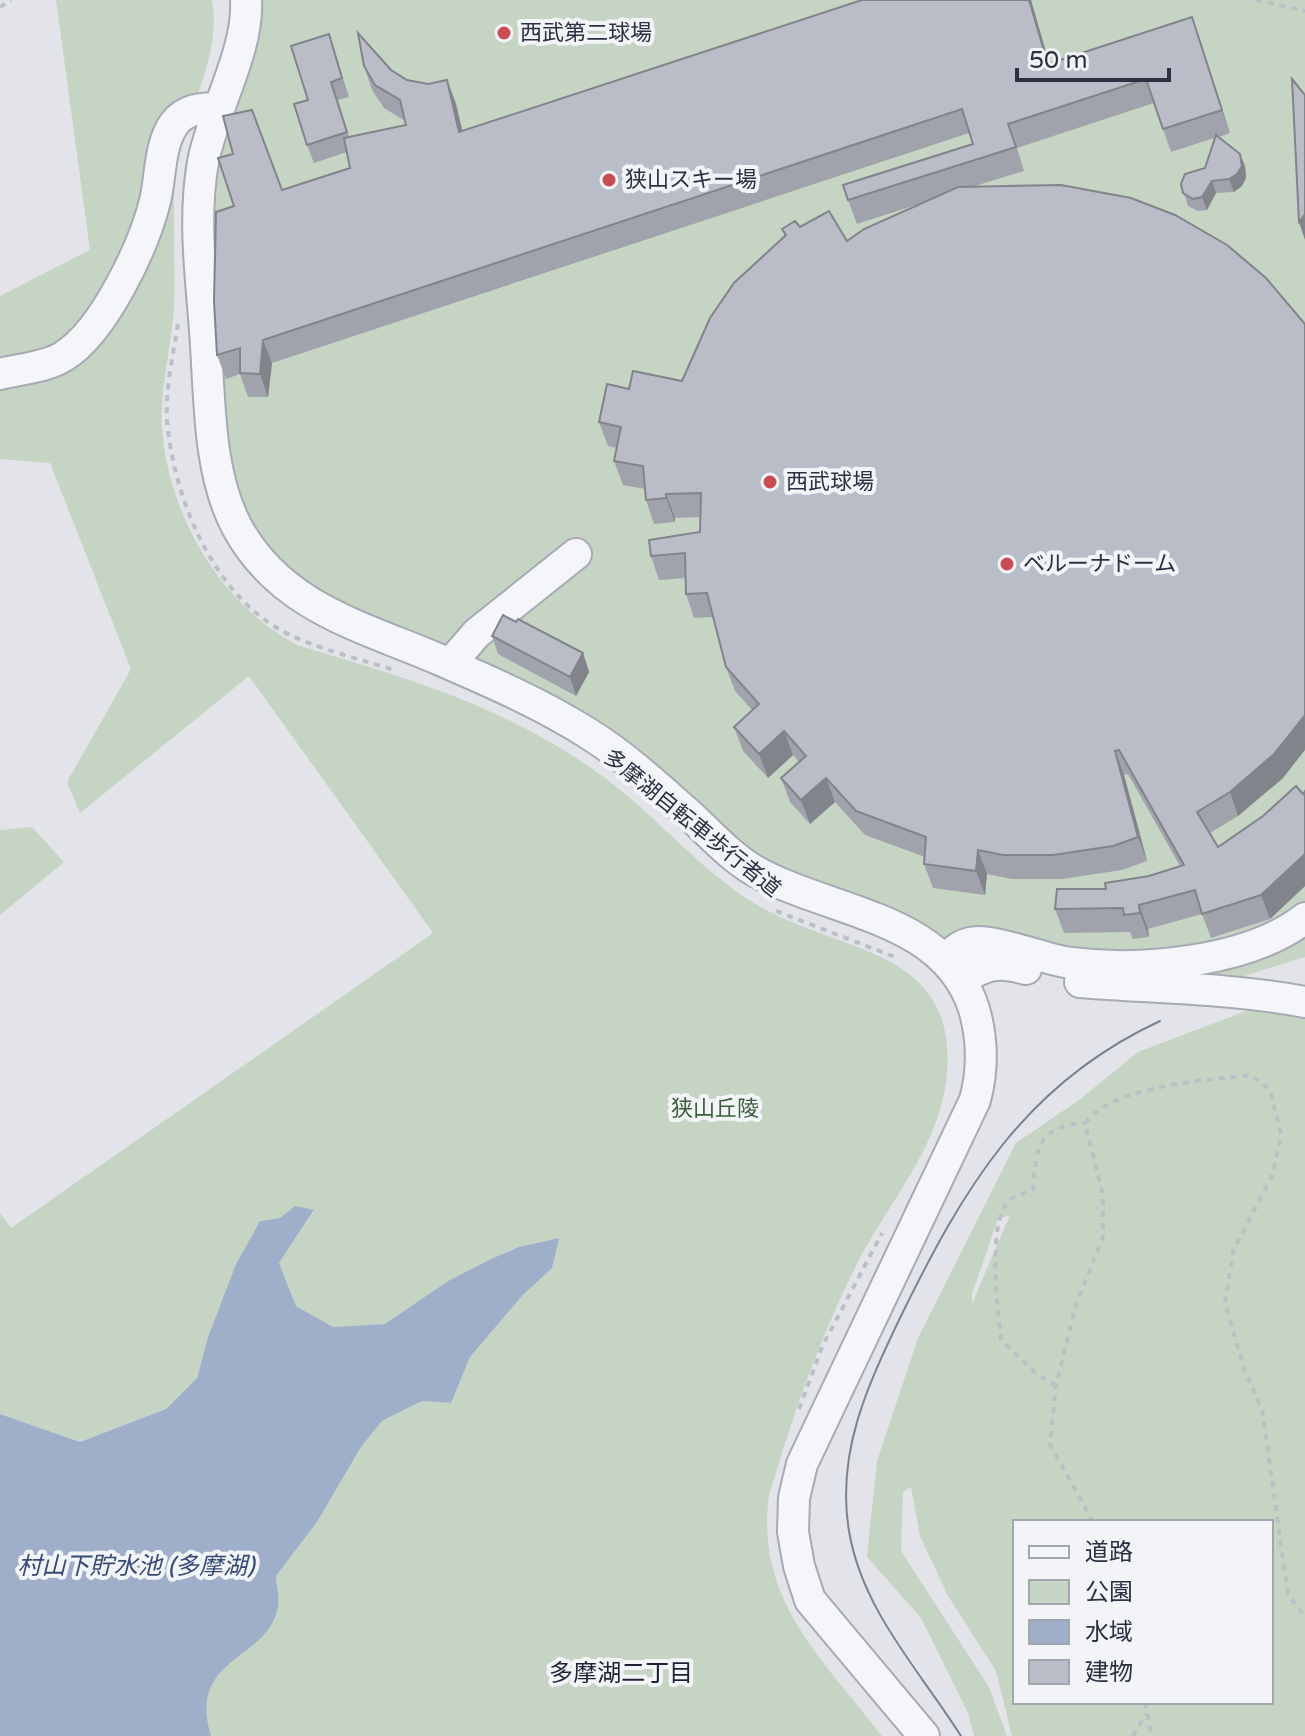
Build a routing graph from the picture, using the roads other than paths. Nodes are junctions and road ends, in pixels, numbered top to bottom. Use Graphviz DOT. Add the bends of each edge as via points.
graph roads {
  1 [pos="246,0"];
  2 [pos="218,108"];
  3 [pos="0,374"];
  4 [pos="576,554"];
  5 [pos="450,664"];
  6 [pos="1305,918"];
  7 [pos="953,970"];
  8 [pos="1305,1002"];
  9 [pos="924,1736"];
  1 -- 2 [label="street" via="244,37"];
  2 -- 3 [label="street" via="192,110 174,124 151,216 93,330 62,358"];
  2 -- 5 [label="street" via="203,163 197,233 215,443 231,515 258,559 301,599"];
  4 -- 5 [label="street" via="477,633"];
  5 -- 7 [label="street" via="557,715 615,751 750,868 803,895 903,929"];
  6 -- 7 [label="street" via="1236,952 1159,963 1073,963 981,942 962,946"];
  7 -- 8 [label="street" via="999,962 1069,981 1238,991"];
  7 -- 9 [label="street" via="978,1025 981,1066 975,1100 802,1464 792,1514 810,1600"];
}
